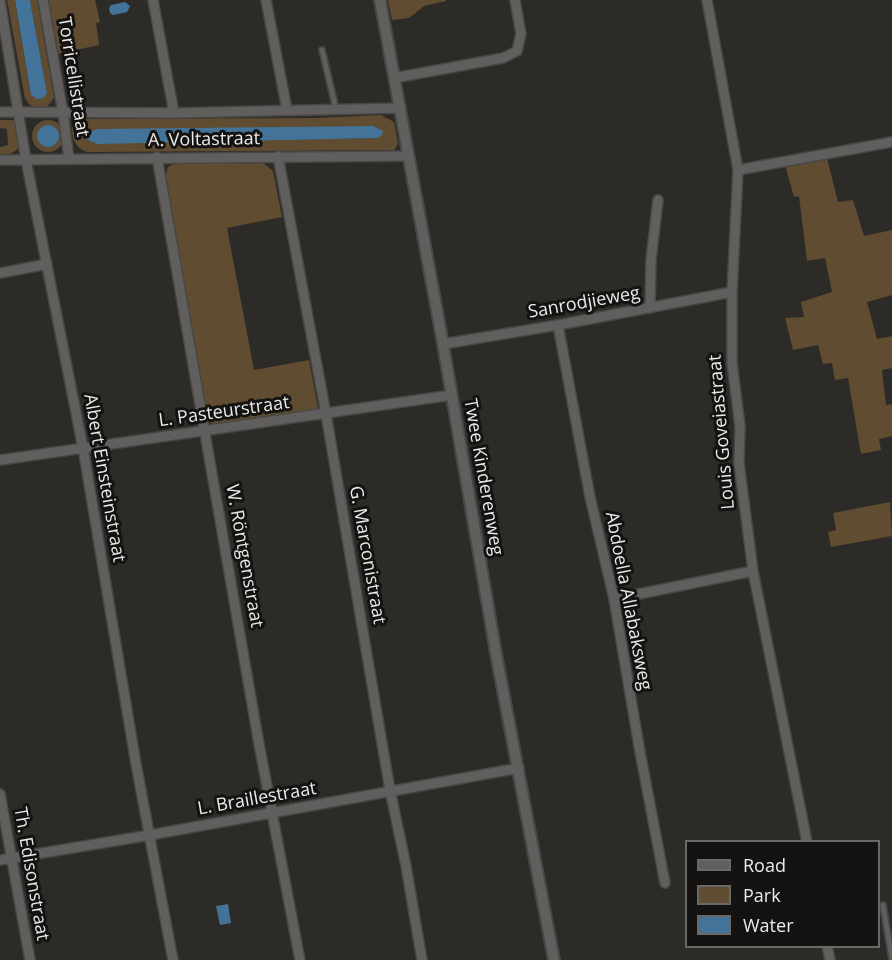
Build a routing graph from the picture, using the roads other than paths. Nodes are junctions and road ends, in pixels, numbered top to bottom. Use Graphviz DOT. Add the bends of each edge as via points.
graph roads {
  1 [pos="43,0"];
  2 [pos="153,0"];
  3 [pos="266,0"];
  4 [pos="380,0"];
  5 [pos="515,0"];
  6 [pos="707,0"];
  7 [pos="0,2"];
  8 [pos="322,50"];
  9 [pos="394,78"];
  10 [pos="401,108"];
  11 [pos="336,109"];
  12 [pos="287,110"];
  13 [pos="0,112"];
  14 [pos="20,112"];
  15 [pos="63,113"];
  16 [pos="174,113"];
  17 [pos="892,141"];
  18 [pos="278,156"];
  19 [pos="408,156"];
  20 [pos="157,157"];
  21 [pos="69,159"];
  22 [pos="0,160"];
  23 [pos="26,160"];
  24 [pos="738,170"];
  25 [pos="658,200"];
  26 [pos="47,264"];
  27 [pos="0,273"];
  28 [pos="732,292"];
  29 [pos="650,308"];
  30 [pos="558,325"];
  31 [pos="443,344"];
  32 [pos="452,395"];
  33 [pos="326,414"];
  34 [pos="206,431"];
  35 [pos="82,448"];
  36 [pos="0,460"];
  37 [pos="753,571"];
  38 [pos="614,599"];
  39 [pos="519,768"];
  40 [pos="390,790"];
  41 [pos="0,794"];
  42 [pos="273,812"];
  43 [pos="150,835"];
  44 [pos="807,840"];
  45 [pos="12,858"];
  46 [pos="0,860"];
  47 [pos="665,883"];
  48 [pos="883,905"];
  49 [pos="892,959"];
  50 [pos="30,960"];
  51 [pos="173,960"];
  52 [pos="300,960"];
  53 [pos="422,960"];
  54 [pos="554,960"];
  1 -- 15 [label="street, Torricellistraat"];
  2 -- 16 [label="street"];
  3 -- 12 [label="street"];
  4 -- 9 [label="street, Twee Kinderenweg"];
  5 -- 9 [label="street" via="521,34 517,51 503,58"];
  6 -- 24 [label="street, Louis Goveiastraat"];
  7 -- 14 [label="street, Albert Einsteinstraat"];
  8 -- 11 [label="lane"];
  9 -- 10 [label="street, Twee Kinderenweg"];
  10 -- 11 [label="street, A. Voltastraat"];
  10 -- 19 [label="street, Twee Kinderenweg"];
  11 -- 12 [label="street, A. Voltastraat"];
  12 -- 16 [label="street, A. Voltastraat"];
  13 -- 14 [label="street, A. Voltastraat"];
  14 -- 15 [label="street, A. Voltastraat"];
  14 -- 23 [label="street, Albert Einsteinstraat"];
  15 -- 16 [label="street, A. Voltastraat"];
  15 -- 21 [label="street, Torricellistraat"];
  17 -- 24 [label="street"];
  18 -- 19 [label="street, A. Voltastraat"];
  18 -- 20 [label="street, A. Voltastraat"];
  18 -- 33 [label="street, G. Marconistraat"];
  19 -- 31 [label="street, Twee Kinderenweg"];
  20 -- 21 [label="street, A. Voltastraat"];
  20 -- 34 [label="street, W. Röntgenstraat"];
  21 -- 23 [label="street, A. Voltastraat"];
  22 -- 23 [label="street, A. Voltastraat"];
  23 -- 26 [label="street, Albert Einsteinstraat"];
  24 -- 28 [label="street, Louis Goveiastraat"];
  25 -- 29 [label="street"];
  26 -- 27 [label="street"];
  26 -- 35 [label="street, Albert Einsteinstraat"];
  28 -- 29 [label="street, Sanrodjieweg"];
  28 -- 37 [label="street, Louis Goveiastraat" via="739,463"];
  29 -- 30 [label="street, Sanrodjieweg"];
  30 -- 31 [label="street, Sanrodjieweg"];
  30 -- 38 [label="street, Abdoella Allabaksweg" via="590,497"];
  31 -- 32 [label="street, Twee Kinderenweg"];
  32 -- 33 [label="street, L. Pasteurstraat"];
  32 -- 39 [label="street, Twee Kinderenweg"];
  33 -- 34 [label="street, L. Pasteurstraat"];
  33 -- 40 [label="street, G. Marconistraat"];
  34 -- 35 [label="street, L. Pasteurstraat"];
  34 -- 42 [label="street, W. Röntgenstraat"];
  35 -- 36 [label="street, L. Pasteurstraat"];
  35 -- 43 [label="street, Albert Einsteinstraat"];
  37 -- 38 [label="street"];
  37 -- 44 [label="street, Louis Goveiastraat"];
  38 -- 47 [label="street, Abdoella Allabaksweg"];
  39 -- 40 [label="street, L. Braillestraat"];
  39 -- 54 [label="street, Twee Kinderenweg"];
  40 -- 42 [label="street, L. Braillestraat"];
  40 -- 53 [label="street, G. Marconistraat"];
  41 -- 45 [label="street, Th. Edisonstraat"];
  42 -- 43 [label="street, L. Braillestraat"];
  42 -- 52 [label="street, W. Röntgenstraat"];
  43 -- 45 [label="street, L. Braillestraat"];
  43 -- 51 [label="street, Albert Einsteinstraat"];
  45 -- 46 [label="street, L. Braillestraat"];
  45 -- 50 [label="street, Th. Edisonstraat"];
  48 -- 49 [label="lane"];
}
